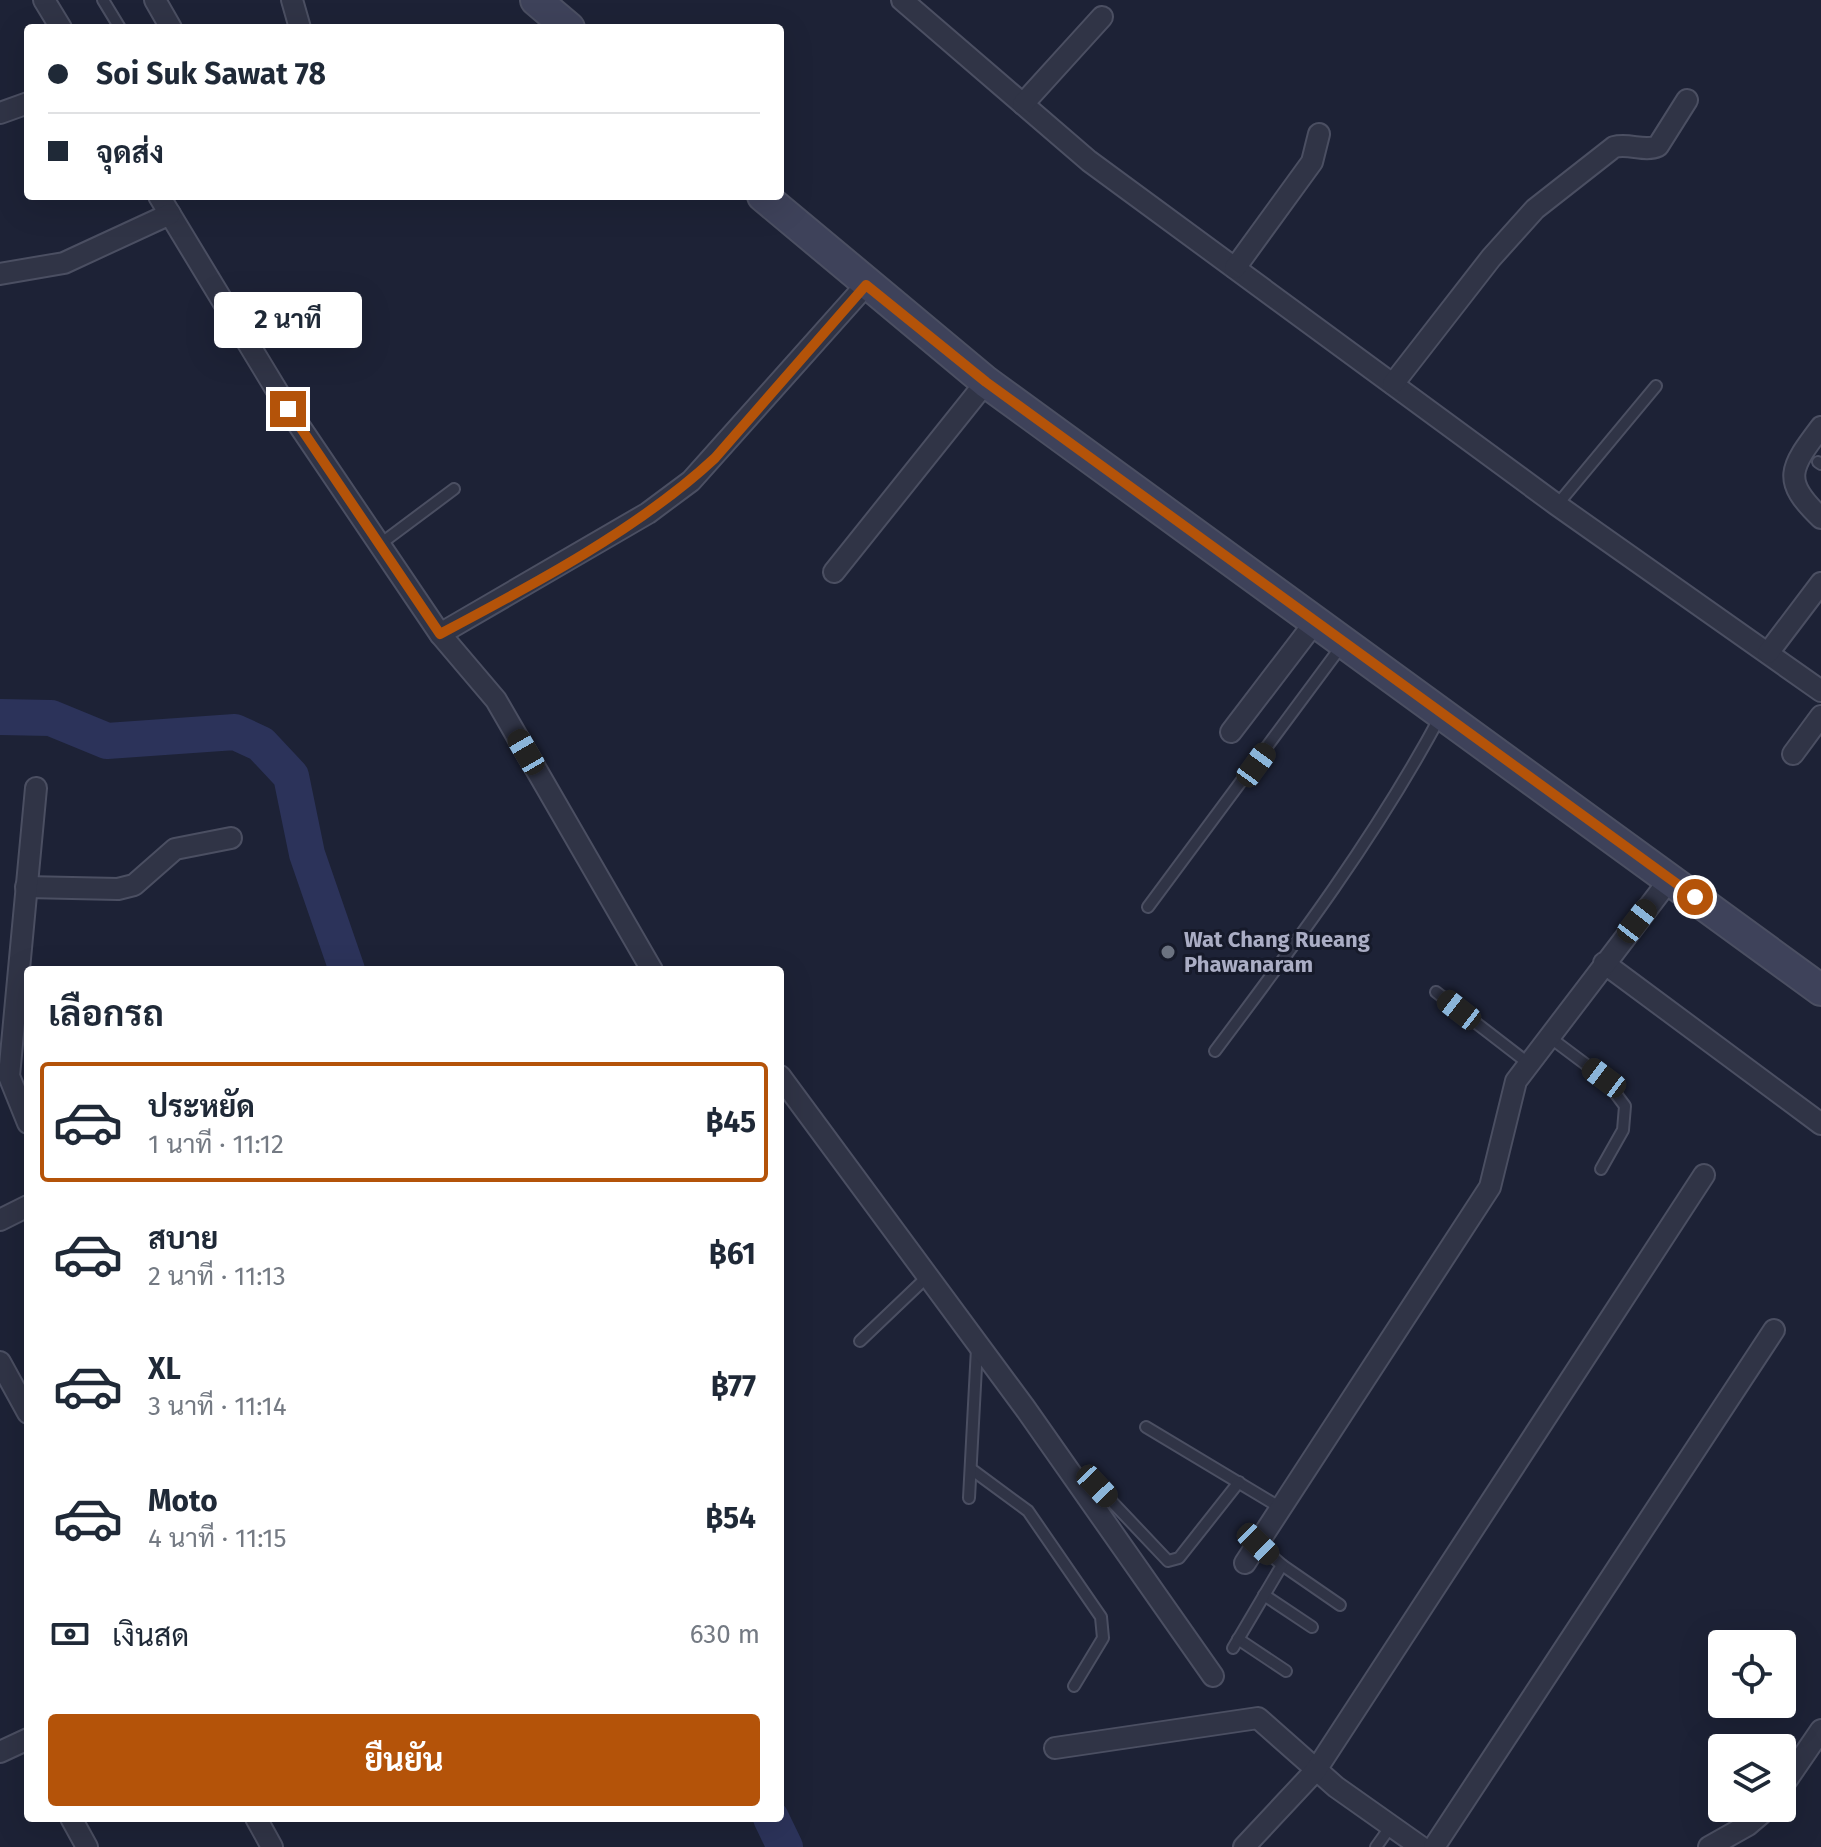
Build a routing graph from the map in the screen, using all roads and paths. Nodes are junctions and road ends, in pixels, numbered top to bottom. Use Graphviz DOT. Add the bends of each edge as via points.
graph roads {
  1 [pos="44,0"];
  2 [pos="103,0"];
  3 [pos="155,0"];
  4 [pos="292,0"];
  5 [pos="536,0"];
  6 [pos="902,0"];
  7 [pos="1102,17"];
  8 [pos="59,24"];
  9 [pos="118,24"];
  10 [pos="169,24"];
  11 [pos="299,24"];
  12 [pos="564,24"];
  13 [pos="1687,100"];
  14 [pos="24,104"];
  15 [pos="1023,104"];
  16 [pos="0,113"];
  17 [pos="1319,134"];
  18 [pos="161,200"];
  19 [pos="768,200"];
  20 [pos="170,214"];
  21 [pos="1235,268"];
  22 [pos="0,274"];
  23 [pos="866,285"];
  24 [pos="986,382"];
  25 [pos="1393,384"];
  26 [pos="1656,386"];
  27 [pos="1821,427"];
  28 [pos="454,489"];
  29 [pos="1557,505"];
  30 [pos="1821,518"];
  31 [pos="379,545"];
  32 [pos="834,572"];
  33 [pos="1821,583"];
  34 [pos="1315,622"];
  35 [pos="440,634"];
  36 [pos="1344,642"];
  37 [pos="1768,653"];
  38 [pos="1821,691"];
  39 [pos="1442,713"];
  40 [pos="1821,716"];
  41 [pos="1231,732"];
  42 [pos="1793,754"];
  43 [pos="36,788"];
  44 [pos="231,838"];
  45 [pos="1670,879"];
  46 [pos="26,887"];
  47 [pos="1148,907"];
  48 [pos="1604,963"];
  49 [pos="650,966"];
  50 [pos="1821,990"];
  51 [pos="1436,992"];
  52 [pos="1548,1036"];
  53 [pos="1215,1051"];
  54 [pos="1528,1063"];
  55 [pos="784,1082"];
  56 [pos="24,1113"];
  57 [pos="1821,1124"];
  58 [pos="1601,1169"];
  59 [pos="1704,1175"];
  60 [pos="24,1208"];
  61 [pos="0,1220"];
  62 [pos="926,1278"];
  63 [pos="1774,1330"];
  64 [pos="860,1341"];
  65 [pos="977,1344"];
  66 [pos="0,1362"];
  67 [pos="24,1406"];
  68 [pos="1146,1427"];
  69 [pos="971,1469"];
  70 [pos="1239,1482"];
  71 [pos="1097,1486"];
  72 [pos="969,1498"];
  73 [pos="1281,1508"];
  74 [pos="1258,1544"];
  75 [pos="1245,1563"];
  76 [pos="1282,1565"];
  77 [pos="1264,1595"];
  78 [pos="1340,1605"];
  79 [pos="1312,1627"];
  80 [pos="1286,1671"];
  81 [pos="1213,1676"];
  82 [pos="1074,1686"];
  83 [pos="1821,1730"];
  84 [pos="24,1741"];
  85 [pos="1055,1748"];
  86 [pos="0,1752"];
  87 [pos="1796,1767"];
  88 [pos="1316,1770"];
  89 [pos="73,1822"];
  90 [pos="258,1822"];
  91 [pos="1752,1822"];
  92 [pos="1391,1826"];
  93 [pos="1731,1833"];
  94 [pos="87,1847"];
  95 [pos="272,1847"];
  96 [pos="1244,1847"];
  97 [pos="1376,1847"];
  98 [pos="1421,1847"];
  99 [pos="1434,1847"];
  100 [pos="1709,1847"];
  101 [pos="1751,1847"];
  1 -- 8 [label="street"];
  2 -- 9 [label="lane"];
  3 -- 10 [label="street"];
  4 -- 11 [label="street"];
  5 -- 12 [label="street"];
  6 -- 15 [label="street"];
  7 -- 15 [label="street"];
  13 -- 25 [label="street" via="1658,146 1614,147 1535,209"];
  14 -- 16 [label="street"];
  15 -- 21 [label="street" via="1089,161"];
  17 -- 21 [label="street" via="1312,162"];
  18 -- 20 [label="street"];
  19 -- 23 [label="street"];
  20 -- 22 [label="street" via="64,263"];
  20 -- 31 [label="street" via="288,409"];
  21 -- 25 [label="street"];
  23 -- 24 [label="street"];
  23 -- 35 [label="street" via="691,481 648,513"];
  24 -- 32 [label="street"];
  24 -- 34 [label="street"];
  25 -- 29 [label="street"];
  26 -- 29 [label="lane"];
  27 -- 30 [label="street" via="1803,451 1795,484 1798,496"];
  28 -- 31 [label="lane"];
  29 -- 37 [label="street"];
  31 -- 35 [label="street"];
  33 -- 37 [label="street"];
  34 -- 36 [label="street"];
  34 -- 41 [label="street"];
  35 -- 49 [label="street" via="496,700"];
  36 -- 39 [label="street"];
  36 -- 47 [label="lane"];
  37 -- 38 [label="street"];
  39 -- 45 [label="street"];
  39 -- 53 [label="lane" via="1391,804"];
  40 -- 42 [label="street"];
  43 -- 46 [label="street"];
  44 -- 46 [label="street" via="175,849 126,887"];
  45 -- 48 [label="street"];
  45 -- 50 [label="street"];
  46 -- 56 [label="street" via="9,1076"];
  48 -- 52 [label="street"];
  48 -- 57 [label="street"];
  51 -- 54 [label="lane"];
  52 -- 54 [label="street"];
  52 -- 58 [label="lane" via="1604,1078 1625,1106 1623,1130"];
  54 -- 73 [label="street" via="1509,1098 1490,1187"];
  55 -- 62 [label="street"];
  59 -- 88 [label="street"];
  60 -- 61 [label="street"];
  62 -- 64 [label="lane"];
  62 -- 65 [label="street"];
  63 -- 99 [label="street"];
  65 -- 69 [label="lane"];
  65 -- 81 [label="street"];
  66 -- 67 [label="street"];
  68 -- 70 [label="lane"];
  69 -- 72 [label="lane"];
  69 -- 82 [label="lane" via="1028,1511 1101,1617 1103,1638"];
  70 -- 71 [label="lane" via="1179,1558 1168,1561"];
  70 -- 73 [label="lane"];
  73 -- 74 [label="street"];
  74 -- 75 [label="street"];
  74 -- 76 [label="lane"];
  76 -- 77 [label="lane"];
  76 -- 78 [label="lane"];
  77 -- 79 [label="lane"];
  77 -- 80 [label="lane" via="1236,1643"];
  83 -- 87 [label="street"];
  84 -- 86 [label="street"];
  85 -- 88 [label="street" via="1258,1718"];
  88 -- 92 [label="street"];
  88 -- 96 [label="street"];
  89 -- 94 [label="street"];
  90 -- 95 [label="street"];
  91 -- 93 [label="street"];
  92 -- 97 [label="lane"];
  92 -- 98 [label="street"];
  93 -- 100 [label="street"];
  93 -- 101 [label="street"];
}
